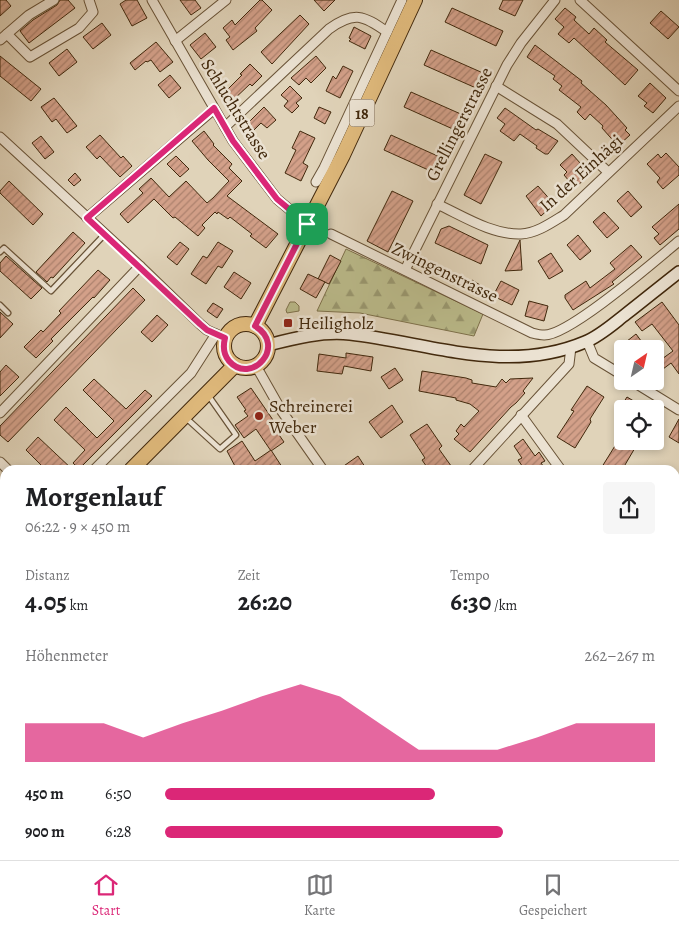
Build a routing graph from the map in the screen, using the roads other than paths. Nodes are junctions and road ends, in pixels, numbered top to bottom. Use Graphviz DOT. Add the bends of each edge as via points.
graph roads {
  1 [pos="54,0"];
  2 [pos="89,0"];
  3 [pos="152,0"];
  4 [pos="226,0"];
  5 [pos="402,0"];
  6 [pos="415,0"];
  7 [pos="556,0"];
  8 [pos="580,0"];
  9 [pos="388,32"];
  10 [pos="3,37"];
  11 [pos="175,41"];
  12 [pos="496,86"];
  13 [pos="679,91"];
  14 [pos="679,106"];
  15 [pos="214,108"];
  16 [pos="225,128"];
  17 [pos="0,137"];
  18 [pos="608,172"];
  19 [pos="316,182"];
  20 [pos="437,204"];
  21 [pos="87,218"];
  22 [pos="307,224"];
  23 [pos="105,234"];
  24 [pos="331,234"];
  25 [pos="679,241"];
  26 [pos="0,252"];
  27 [pos="140,266"];
  28 [pos="405,270"];
  29 [pos="679,272"];
  30 [pos="0,305"];
  31 [pos="8,313"];
  32 [pos="255,326"];
  33 [pos="220,336"];
  34 [pos="587,341"];
  35 [pos="268,345"];
  36 [pos="571,347"];
  37 [pos="235,365"];
  38 [pos="256,366"];
  39 [pos="614,370"];
  40 [pos="647,390"];
  41 [pos="207,394"];
  42 [pos="679,410"];
  43 [pos="0,413"];
  44 [pos="521,415"];
  45 [pos="184,416"];
  46 [pos="99,465"];
  47 [pos="141,465"];
  48 [pos="320,465"];
  49 [pos="476,465"];
  50 [pos="557,465"];
  1 -- 10 [label="street"];
  2 -- 10 [label="street" via="93,12 79,28 30,57"];
  3 -- 11 [label="street, Schluchtstrasse"];
  4 -- 11 [label="street"];
  5 -- 9 [label="street"];
  6 -- 22 [label="main road, 18"];
  7 -- 12 [label="street, Grellingerstrasse" via="521,43"];
  8 -- 13 [label="street"];
  9 -- 16 [label="street" via="361,17 345,18 329,29"];
  9 -- 19 [label="street"];
  11 -- 15 [label="street, Schluchtstrasse"];
  12 -- 18 [label="street" via="557,124"];
  12 -- 20 [label="street, Grellingerstrasse"];
  14 -- 18 [label="street, In der Einhägi"];
  15 -- 16 [label="street, Schluchtstrasse"];
  15 -- 21 [label="street"];
  16 -- 22 [label="street, Schluchtstrasse" via="277,199"];
  17 -- 21 [label="street"];
  18 -- 20 [label="street, In der Einhägi" via="564,215 545,227 522,234 502,232"];
  20 -- 28 [label="street, Grellingerstrasse"];
  21 -- 23 [label="street"];
  22 -- 32 [label="main road, 18"];
  23 -- 26 [label="lane" via="51,291 4,248"];
  23 -- 27 [label="street"];
  24 -- 28 [label="street, Zwingenstrasse"];
  25 -- 28 [label="street, Zwingenstrasse" via="584,316 545,336 532,333"];
  27 -- 33 [label="street" via="200,324"];
  27 -- 43 [label="street"];
  29 -- 34 [label="street" via="612,326"];
  30 -- 31 [label="lane"];
  32 -- 33 [label="main road" via="245,324"];
  32 -- 35 [label="main road" via="264,333"];
  33 -- 37 [label="main road" via="226,355"];
  33 -- 46 [label="street" via="191,372"];
  34 -- 36 [label="street"];
  34 -- 39 [label="street" via="594,358"];
  35 -- 36 [label="street" via="301,337 350,334 499,358 539,355"];
  35 -- 38 [label="main road" via="264,359"];
  36 -- 44 [label="street" via="569,364"];
  37 -- 38 [label="main road" via="244,368"];
  37 -- 41 [label="main road"];
  38 -- 48 [label="street"];
  40 -- 42 [label="street"];
  41 -- 45 [label="main road"];
  41 -- 45 [label="lane" via="236,435 220,449"];
  44 -- 49 [label="street"];
  44 -- 50 [label="street"];
  45 -- 47 [label="main road"];
}
